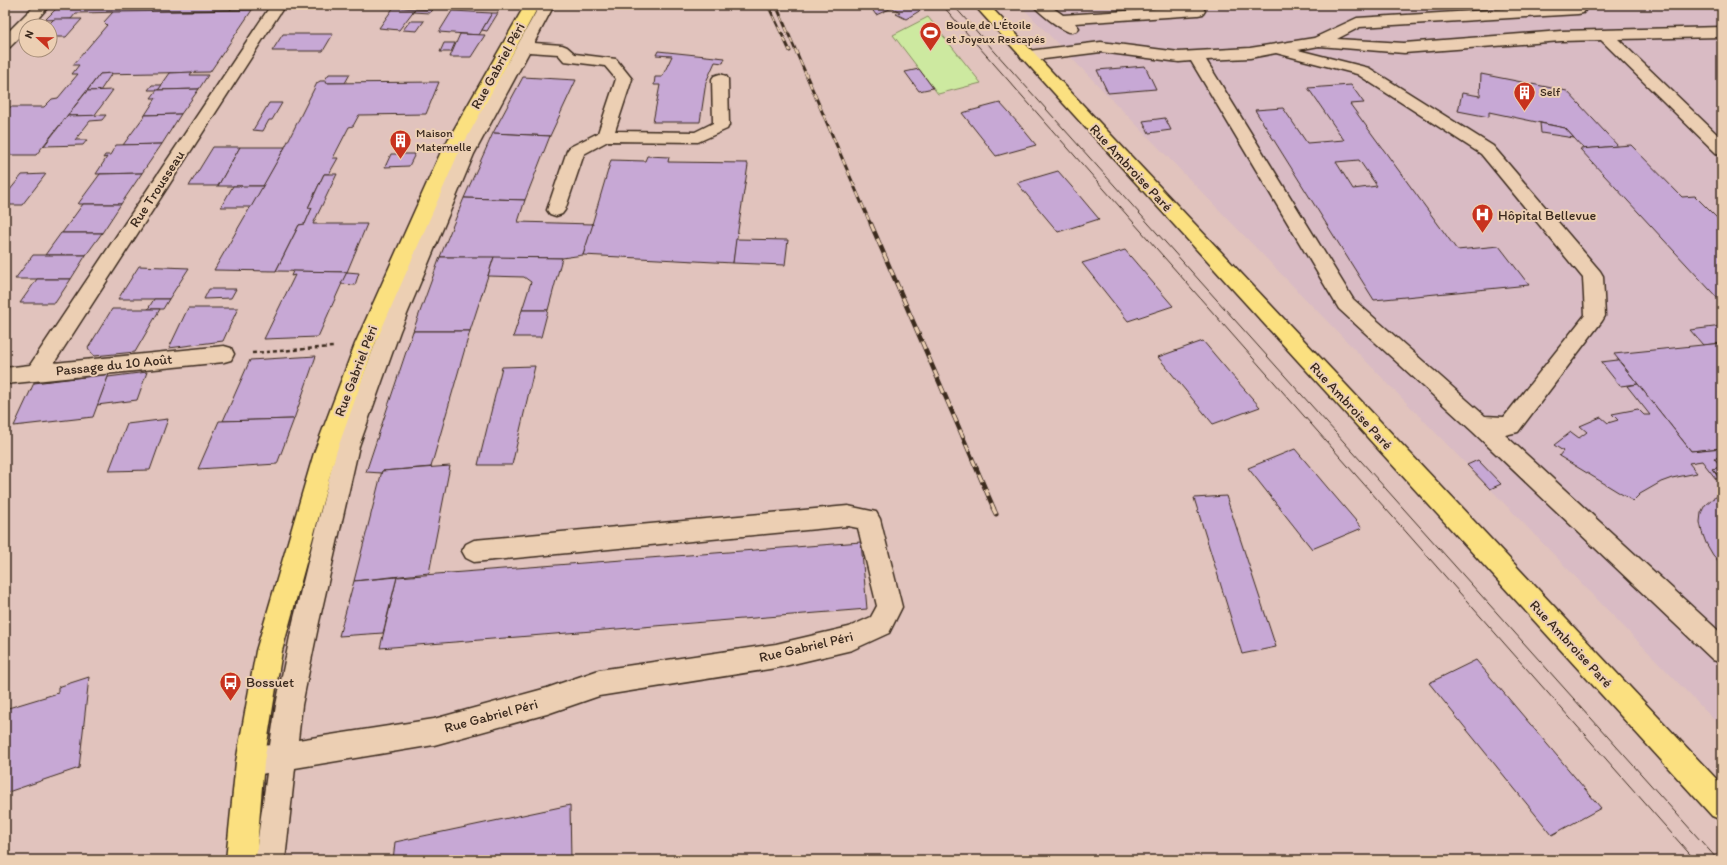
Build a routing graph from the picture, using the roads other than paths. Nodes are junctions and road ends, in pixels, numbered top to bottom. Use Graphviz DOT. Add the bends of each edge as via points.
graph roads {
  1 [pos="43,5"];
  2 [pos="278,5"];
  3 [pos="532,5"];
  4 [pos="547,5"];
  5 [pos="981,5"];
  6 [pos="1040,5"];
  7 [pos="1193,5"];
  8 [pos="1582,5"];
  9 [pos="1059,20"];
  10 [pos="1721,32"];
  11 [pos="1605,35"];
  12 [pos="1318,42"];
  13 [pos="5,44"];
  14 [pos="524,46"];
  15 [pos="1101,47"];
  16 [pos="1277,49"];
  17 [pos="1028,56"];
  18 [pos="1196,56"];
  19 [pos="720,79"];
  20 [pos="605,136"];
  21 [pos="1722,148"];
  22 [pos="556,210"];
  23 [pos="224,354"];
  24 [pos="36,372"];
  25 [pos="5,376"];
  26 [pos="1480,425"];
  27 [pos="474,551"];
  28 [pos="1722,651"];
  29 [pos="282,756"];
  30 [pos="250,762"];
  31 [pos="1722,806"];
  32 [pos="241,860"];
  33 [pos="270,860"];
  1 -- 13 [label="street"];
  2 -- 24 [label="street, Rue Trousseau"];
  3 -- 30 [label="main road, Rue Gabriel Péri" via="449,154 365,344 325,452 269,651"];
  4 -- 14 [label="street, Rue Gabriel Péri"];
  5 -- 17 [label="main road, Rue Ambroise Paré"];
  6 -- 9 [label="street"];
  7 -- 9 [label="street" via="1198,11"];
  8 -- 12 [label="street" via="1578,10 1357,23"];
  9 -- 15 [label="street"];
  10 -- 11 [label="street"];
  11 -- 12 [label="street" via="1404,48"];
  11 -- 21 [label="street"];
  12 -- 16 [label="street"];
  14 -- 20 [label="street" via="562,50 570,58 610,62 624,80"];
  14 -- 29 [label="street, Rue Gabriel Péri" via="465,154 390,331 348,446 306,622 289,705"];
  15 -- 17 [label="street"];
  15 -- 18 [label="street" via="1178,57"];
  16 -- 18 [label="street"];
  16 -- 26 [label="street" via="1363,71 1487,150 1593,276 1595,316 1510,426"];
  17 -- 31 [label="main road, Rue Ambroise Paré"];
  18 -- 26 [label="street" via="1346,304"];
  19 -- 20 [label="street" via="721,125 698,137"];
  20 -- 22 [label="street" via="576,151"];
  23 -- 24 [label="street, Passage du 10 Août"];
  24 -- 25 [label="street, Passage du 10 Août"];
  26 -- 28 [label="street"];
  27 -- 29 [label="street, Rue Gabriel Péri" via="848,516 868,519 890,607 880,625 852,638 776,656 599,683 547,701 434,732"];
  29 -- 30 [label="street, Rue Gabriel Péri"];
  29 -- 33 [label="street, Rue Gabriel Péri"];
  30 -- 32 [label="main road, Rue Gabriel Péri"];
}
